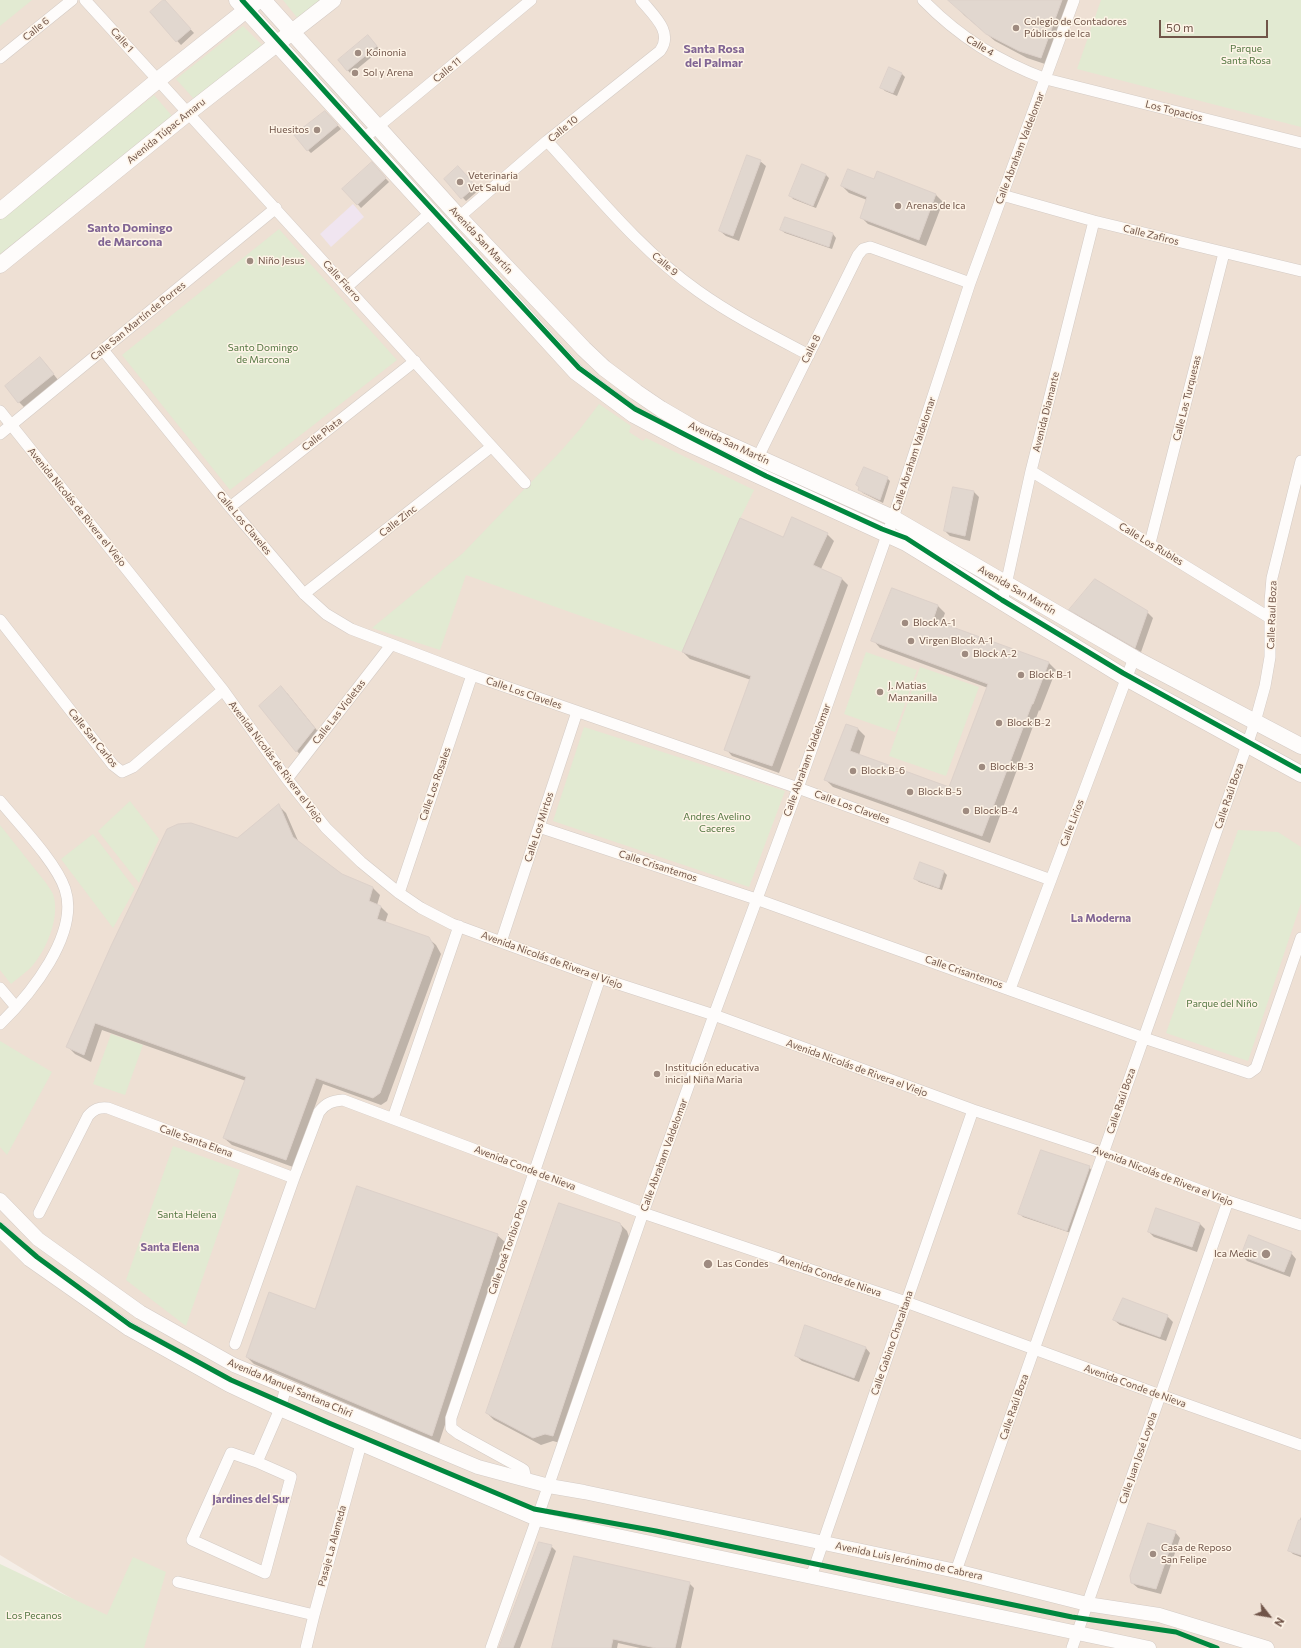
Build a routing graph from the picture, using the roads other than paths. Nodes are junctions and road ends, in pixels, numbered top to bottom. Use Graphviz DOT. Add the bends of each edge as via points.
graph roads {
  1 [pos="72,0"];
  2 [pos="85,0"];
  3 [pos="260,0"];
  4 [pos="263,0"];
  5 [pos="333,0"];
  6 [pos="531,0"];
  7 [pos="642,0"];
  8 [pos="923,0"];
  9 [pos="1074,0"];
  10 [pos="242,5"];
  11 [pos="292,32"];
  12 [pos="277,44"];
  13 [pos="0,58"];
  14 [pos="1046,79"];
  15 [pos="158,80"];
  16 [pos="188,114"];
  17 [pos="378,126"];
  18 [pos="363,139"];
  19 [pos="547,141"];
  20 [pos="1301,143"];
  21 [pos="1002,195"];
  22 [pos="276,208"];
  23 [pos="0,211"];
  24 [pos="430,213"];
  25 [pos="459,217"];
  26 [pos="1094,221"];
  27 [pos="1224,253"];
  28 [pos="0,265"];
  29 [pos="1301,271"];
  30 [pos="970,283"];
  31 [pos="348,286"];
  32 [pos="102,350"];
  33 [pos="808,355"];
  34 [pos="415,361"];
  35 [pos="0,411"];
  36 [pos="11,425"];
  37 [pos="0,434"];
  38 [pos="492,447"];
  39 [pos="758,457"];
  40 [pos="1301,461"];
  41 [pos="1031,471"];
  42 [pos="525,483"];
  43 [pos="230,507"];
  44 [pos="893,518"];
  45 [pos="887,534"];
  46 [pos="1150,543"];
  47 [pos="1006,583"];
  48 [pos="304,594"];
  49 [pos="1002,603"];
  50 [pos="1270,618"];
  51 [pos="0,620"];
  52 [pos="391,645"];
  53 [pos="1134,658"];
  54 [pos="472,675"];
  55 [pos="1126,678"];
  56 [pos="222,690"];
  57 [pos="577,712"];
  58 [pos="1254,722"];
  59 [pos="1247,744"];
  60 [pos="1301,746"];
  61 [pos="1301,774"];
  62 [pos="287,779"];
  63 [pos="798,788"];
  64 [pos="0,801"];
  65 [pos="539,827"];
  66 [pos="1051,880"];
  67 [pos="399,893"];
  68 [pos="756,899"];
  69 [pos="459,926"];
  70 [pos="1301,938"];
  71 [pos="501,942"];
  72 [pos="600,978"];
  73 [pos="0,988"];
  74 [pos="1010,989"];
  75 [pos="16,1007"];
  76 [pos="714,1015"];
  77 [pos="0,1024"];
  78 [pos="1144,1038"];
  79 [pos="973,1110"];
  80 [pos="393,1118"];
  81 [pos="1103,1153"];
  82 [pos="534,1172"];
  83 [pos="294,1178"];
  84 [pos="0,1200"];
  85 [pos="1228,1200"];
  86 [pos="39,1213"];
  87 [pos="643,1213"];
  88 [pos="1300,1222"];
  89 [pos="0,1230"];
  90 [pos="906,1302"];
  91 [pos="235,1344"];
  92 [pos="1034,1349"];
  93 [pos="286,1387"];
  94 [pos="1160,1395"];
  95 [pos="280,1409"];
  96 [pos="361,1444"];
  97 [pos="1301,1445"];
  98 [pos="257,1462"];
  99 [pos="526,1480"];
  100 [pos="549,1486"];
  101 [pos="537,1518"];
  102 [pos="823,1542"];
  103 [pos="956,1571"];
  104 [pos="811,1577"];
  105 [pos="178,1582"];
  106 [pos="1087,1604"];
  107 [pos="314,1615"];
  108 [pos="1077,1633"];
  109 [pos="306,1648"];
  110 [pos="491,1648"];
  111 [pos="1072,1648"];
  112 [pos="1149,1648"];
  113 [pos="1267,1648"];
  1 -- 13 [label="street, Calle 6"];
  2 -- 15 [label="street, Calle 1"];
  3 -- 10 [label="main road"];
  4 -- 11 [label="main road, Avenida San Martín"];
  5 -- 11 [label="main road, Avenida Túpac Amaru"];
  6 -- 17 [label="street, Calle 11"];
  7 -- 19 [label="street, Calle 10" via="664,31 665,41 660,51"];
  8 -- 14 [label="street, Calle 4" via="974,44 1021,70"];
  9 -- 14 [label="street, Calle Abraham Valdelomar"];
  10 -- 12 [label="main road, Avenida San Martín"];
  10 -- 15 [label="main road"];
  11 -- 12 [label="main road, Avenida Túpac Amaru"];
  11 -- 17 [label="main road, Avenida San Martín"];
  12 -- 16 [label="main road, Avenida Túpac Amaru"];
  12 -- 18 [label="main road, Avenida San Martín"];
  14 -- 20 [label="street, Los Topacios"];
  14 -- 21 [label="street, Calle Abraham Valdelomar"];
  15 -- 16 [label="street, Calle Fierro"];
  15 -- 23 [label="main road"];
  16 -- 22 [label="street, Calle Fierro"];
  16 -- 28 [label="main road, Avenida Túpac Amaru"];
  17 -- 18 [label="street, Calle 11"];
  17 -- 25 [label="main road, Avenida San Martín"];
  18 -- 24 [label="main road, Avenida San Martín"];
  19 -- 25 [label="street, Calle 10"];
  19 -- 33 [label="street, Calle 9" via="658,259 698,291"];
  21 -- 26 [label="street, Calle Zafiros"];
  21 -- 30 [label="street, Calle Abraham Valdelomar"];
  22 -- 31 [label="street, Calle Fierro"];
  22 -- 32 [label="street, Calle San Martín de Porres"];
  24 -- 31 [label="street"];
  24 -- 45 [label="main road, Avenida San Martín" via="576,372 623,408 683,441 768,482"];
  25 -- 39 [label="main road, Avenida San Martín" via="604,368 661,409 697,430"];
  26 -- 27 [label="street, Calle Zafiros"];
  26 -- 41 [label="street, Avenida Diamante"];
  27 -- 29 [label="street, Calle Zafiros"];
  27 -- 46 [label="street, Calle Las Turquesas"];
  30 -- 33 [label="street, Calle 8" via="870,247 863,249"];
  30 -- 44 [label="street, Calle Abraham Valdelomar"];
  31 -- 34 [label="street, Calle Fierro"];
  32 -- 36 [label="street, Calle San Martín de Porres"];
  32 -- 43 [label="street, Calle Los Claveles"];
  33 -- 39 [label="street, Calle 8"];
  34 -- 38 [label="street, Calle Fierro"];
  34 -- 43 [label="street, Calle Plata"];
  35 -- 36 [label="street, Avenida Nicolás de Rivera el Viejo"];
  36 -- 37 [label="street, Calle San Martín de Porres"];
  36 -- 56 [label="street, Avenida Nicolás de Rivera el Viejo"];
  38 -- 42 [label="street, Calle Fierro"];
  38 -- 48 [label="street, Calle Zinc"];
  39 -- 44 [label="main road, Avenida San Martín"];
  40 -- 50 [label="street, Calle Raul Boza" via="1272,578"];
  41 -- 46 [label="street, Calle Los Rubles"];
  41 -- 47 [label="street, Avenida Diamante"];
  43 -- 48 [label="street, Calle Los Claveles"];
  44 -- 45 [label="street, Calle Abraham Valdelomar"];
  44 -- 47 [label="main road, Avenida San Martín"];
  45 -- 49 [label="main road, Avenida San Martín" via="906,543"];
  45 -- 63 [label="street, Calle Abraham Valdelomar"];
  46 -- 50 [label="street, Calle Los Rubles"];
  47 -- 49 [label="street, Avenida Diamante"];
  47 -- 53 [label="main road, Avenida San Martín"];
  48 -- 52 [label="street, Calle Los Claveles" via="326,614 351,629"];
  49 -- 55 [label="main road, Avenida San Martín"];
  50 -- 58 [label="street, Calle Raul Boza" via="1270,657 1265,686"];
  51 -- 56 [label="street, Calle San Carlos" via="113,765 122,772 133,767"];
  52 -- 54 [label="street, Calle Los Claveles"];
  52 -- 62 [label="street, Calle Las Violetas"];
  53 -- 55 [label="street, Calle Lirios"];
  53 -- 58 [label="main road, Avenida San Martín"];
  54 -- 57 [label="street, Calle Los Claveles"];
  54 -- 67 [label="street, Calle Los Rosales"];
  55 -- 59 [label="main road, Avenida San Martín"];
  55 -- 66 [label="street, Calle Lirios"];
  56 -- 62 [label="street, Avenida Nicolás de Rivera el Viejo"];
  57 -- 63 [label="street, Calle Los Claveles"];
  57 -- 65 [label="street, Calle Los Mirtos"];
  58 -- 59 [label="street, Calle Raúl Boza"];
  58 -- 60 [label="main road, Avenida San Martín"];
  59 -- 61 [label="main road, Avenida San Martín"];
  59 -- 78 [label="street, Calle Raúl Boza"];
  62 -- 67 [label="street, Avenida Nicolás de Rivera el Viejo" via="326,828 361,862"];
  63 -- 66 [label="street, Calle Los Claveles"];
  63 -- 68 [label="street, Calle Abraham Valdelomar"];
  64 -- 75 [label="street" via="50,861 68,900 66,929 60,943 36,982"];
  65 -- 68 [label="street, Calle Crisantemos"];
  65 -- 71 [label="street, Calle Los Mirtos"];
  66 -- 74 [label="street, Calle Lirios"];
  67 -- 69 [label="street, Avenida Nicolás de Rivera el Viejo" via="421,908"];
  68 -- 74 [label="street, Calle Crisantemos"];
  68 -- 76 [label="street, Calle Abraham Valdelomar"];
  69 -- 71 [label="street, Avenida Nicolás de Rivera el Viejo"];
  69 -- 80 [label="street"];
  70 -- 78 [label="street, Calle Crisantemos" via="1256,1068 1249,1073"];
  71 -- 72 [label="street, Avenida Nicolás de Rivera el Viejo"];
  72 -- 76 [label="street, Avenida Nicolás de Rivera el Viejo"];
  72 -- 82 [label="street, Calle José Toribio Polo"];
  73 -- 75 [label="street"];
  74 -- 78 [label="street, Calle Crisantemos"];
  75 -- 77 [label="street"];
  76 -- 79 [label="street, Avenida Nicolás de Rivera el Viejo"];
  76 -- 87 [label="street, Calle Abraham Valdelomar"];
  78 -- 81 [label="street, Calle Raúl Boza"];
  79 -- 81 [label="street, Avenida Nicolás de Rivera el Viejo"];
  79 -- 90 [label="street, Calle Gabino Chacaltana"];
  80 -- 82 [label="street, Avenida Conde de Nieva"];
  80 -- 83 [label="street, Avenida Conde de Nieva" via="349,1102 330,1102 319,1112"];
  81 -- 85 [label="street, Avenida Nicolás de Rivera el Viejo"];
  81 -- 92 [label="street, Calle Raúl Boza"];
  82 -- 87 [label="street, Avenida Conde de Nieva"];
  82 -- 99 [label="street, Calle José Toribio Polo" via="451,1418 451,1428 524,1470"];
  83 -- 86 [label="street, Calle Santa Elena" via="108,1108 97,1109 88,1116"];
  83 -- 91 [label="street"];
  84 -- 93 [label="street, Avenida Manuel Santana Chiri" via="38,1239 140,1312 234,1366"];
  85 -- 88 [label="street, Avenida Nicolás de Rivera el Viejo"];
  85 -- 94 [label="street, Calle Juan José Loyola"];
  87 -- 90 [label="street, Avenida Conde de Nieva"];
  87 -- 100 [label="street, Calle Abraham Valdelomar"];
  89 -- 95 [label="street, Avenida Manuel Santana Chiri" via="29,1259 129,1329 229,1385"];
  90 -- 92 [label="street, Avenida Conde de Nieva"];
  90 -- 102 [label="street, Calle Gabino Chacaltana"];
  92 -- 94 [label="street, Avenida Conde de Nieva"];
  92 -- 103 [label="street, Calle Raúl Boza"];
  93 -- 95 [label="street"];
  93 -- 99 [label="street, Avenida Manuel Santana Chiri" via="478,1467"];
  94 -- 97 [label="street, Avenida Conde de Nieva"];
  94 -- 106 [label="street, Calle Juan José Loyola"];
  95 -- 96 [label="street, Avenida Manuel Santana Chiri"];
  95 -- 98 [label="street"];
  96 -- 101 [label="street, Avenida Manuel Santana Chiri"];
  96 -- 107 [label="street, Pasaje La Alameda"];
  98 -- 98 [label="street" via="290,1477 265,1573 192,1540 231,1454"];
  99 -- 100 [label="street, Avenida Manuel Santana Chiri"];
  100 -- 101 [label="street, Calle Abraham Valdelomar"];
  100 -- 102 [label="street, Avenida Luis Jerónimo de Cabrera"];
  101 -- 104 [label="street"];
  101 -- 110 [label="street, Calle Abraham Valdelomar"];
  102 -- 103 [label="street, Avenida Luis Jerónimo de Cabrera"];
  102 -- 104 [label="street, Calle Gabino Chacaltana"];
  103 -- 106 [label="street, Avenida Luis Jerónimo de Cabrera"];
  104 -- 108 [label="street"];
  105 -- 107 [label="street"];
  106 -- 108 [label="street, Calle Juan José Loyola"];
  106 -- 113 [label="street, Avenida Luis Jerónimo de Cabrera" via="1159,1615"];
  107 -- 109 [label="street, Pasaje La Alameda"];
  108 -- 111 [label="street, Calle Juan José Loyola"];
  108 -- 112 [label="street"];
}
